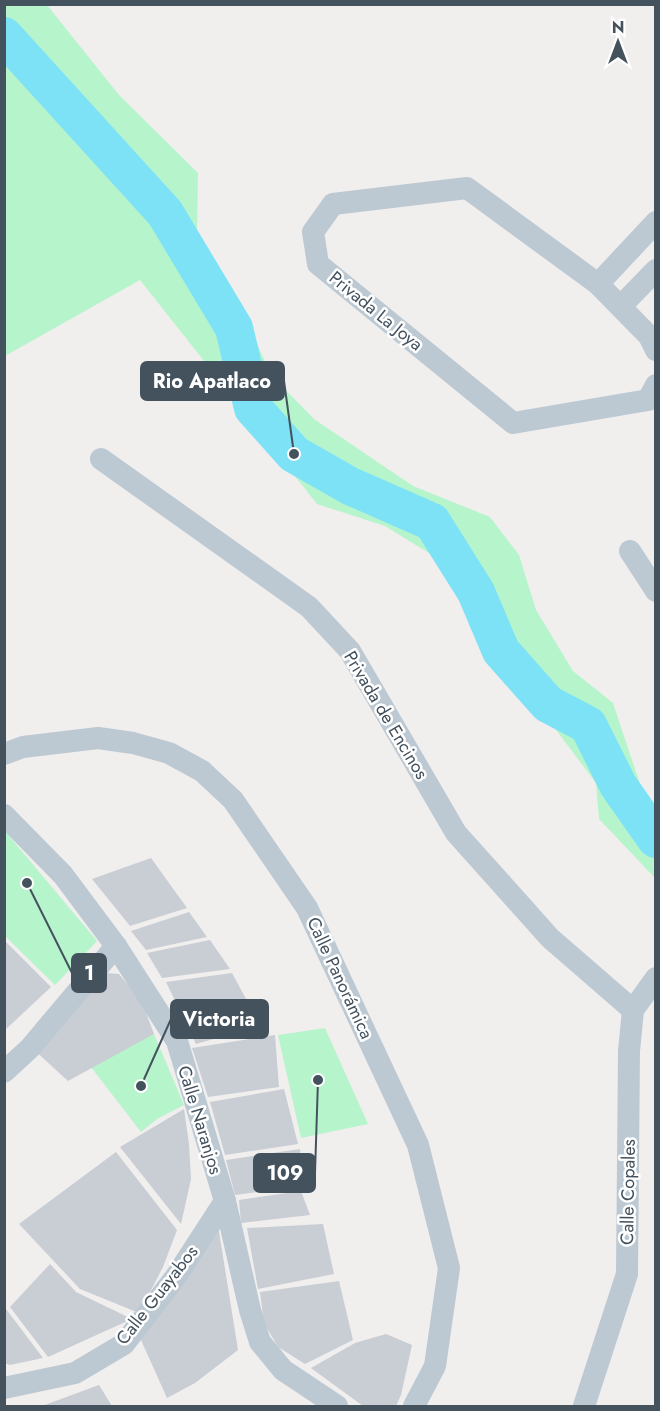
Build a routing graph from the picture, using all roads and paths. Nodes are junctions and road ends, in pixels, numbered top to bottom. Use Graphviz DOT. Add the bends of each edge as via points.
graph roads {
  1 [pos="656,222"];
  2 [pos="656,270"];
  3 [pos="598,284"];
  4 [pos="621,306"];
  5 [pos="656,350"];
  6 [pos="656,385"];
  7 [pos="101,459"];
  8 [pos="630,551"];
  9 [pos="656,591"];
  10 [pos="4,754"];
  11 [pos="4,815"];
  12 [pos="116,946"];
  13 [pos="656,978"];
  14 [pos="633,1010"];
  15 [pos="4,1072"];
  16 [pos="225,1201"];
  17 [pos="4,1388"];
  18 [pos="4,1398"];
  19 [pos="10,1407"];
  20 [pos="338,1407"];
  21 [pos="414,1407"];
  22 [pos="584,1407"];
  1 -- 3 [label="street"];
  2 -- 4 [label="street"];
  3 -- 4 [label="street, Privada La Joya"];
  3 -- 6 [label="street, Privada La Joya" via="467,188 333,204 313,232 318,264 513,423 648,400"];
  4 -- 5 [label="street, Privada La Joya" via="649,336"];
  7 -- 14 [label="street, Privada de Encinos" via="309,607 350,651 456,833 550,938"];
  8 -- 9 [label="street"];
  10 -- 21 [label="street, Calle Panorámica" via="23,747 98,738 133,742 169,753 201,771 233,800 307,908 418,1145 449,1268 435,1366"];
  11 -- 12 [label="street, Calle Naranjos" via="63,875"];
  12 -- 15 [label="street" via="30,1048"];
  12 -- 16 [label="street, Calle Naranjos" via="177,1041"];
  13 -- 14 [label="street"];
  14 -- 22 [label="street, Calle Copales" via="629,1051 627,1274"];
  16 -- 17 [label="street, Calle Guayabos" via="177,1275 124,1344 75,1373"];
  16 -- 20 [label="street, Calle Naranjos" via="260,1342 283,1370"];
  18 -- 19 [label="street"];
}
